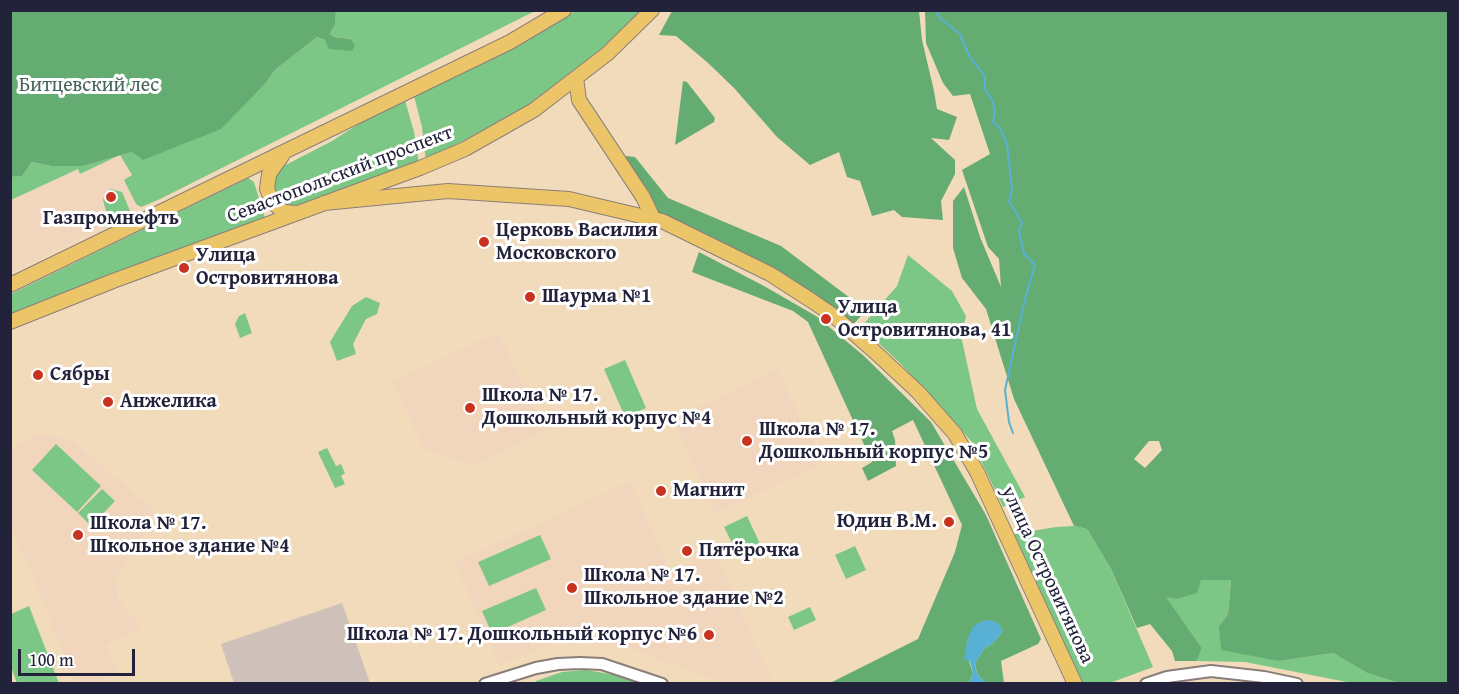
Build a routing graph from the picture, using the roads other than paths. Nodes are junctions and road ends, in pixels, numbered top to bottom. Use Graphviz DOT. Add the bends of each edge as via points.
graph roads {
  1 [pos="564,10"];
  2 [pos="652,10"];
  3 [pos="576,78"];
  4 [pos="288,151"];
  5 [pos="324,203"];
  6 [pos="300,213"];
  7 [pos="653,218"];
  8 [pos="10,285"];
  9 [pos="10,322"];
  10 [pos="485,684"];
  11 [pos="662,684"];
  12 [pos="1075,684"];
  13 [pos="1146,684"];
  14 [pos="1297,684"];
  1 -- 4 [label="main road, Севастопольский проспект" via="510,42"];
  2 -- 3 [label="main road, Севастопольский проспект"];
  3 -- 5 [label="main road, Севастопольский проспект" via="534,110 465,149"];
  3 -- 7 [label="main road" via="579,100"];
  4 -- 6 [label="main road" via="272,168 267,189 272,201 284,212"];
  4 -- 8 [label="main road, Севастопольский проспект"];
  5 -- 6 [label="main road, Севастопольский проспект"];
  5 -- 7 [label="main road, улица Островитянова" via="448,191 569,199"];
  6 -- 9 [label="main road, Севастопольский проспект"];
  7 -- 12 [label="main road, улица Островитянова" via="730,253 812,301 918,392 955,434 977,471"];
  10 -- 11 [label="street" via="536,668 580,663 602,664"];
  13 -- 14 [label="street" via="1211,671"];
}
